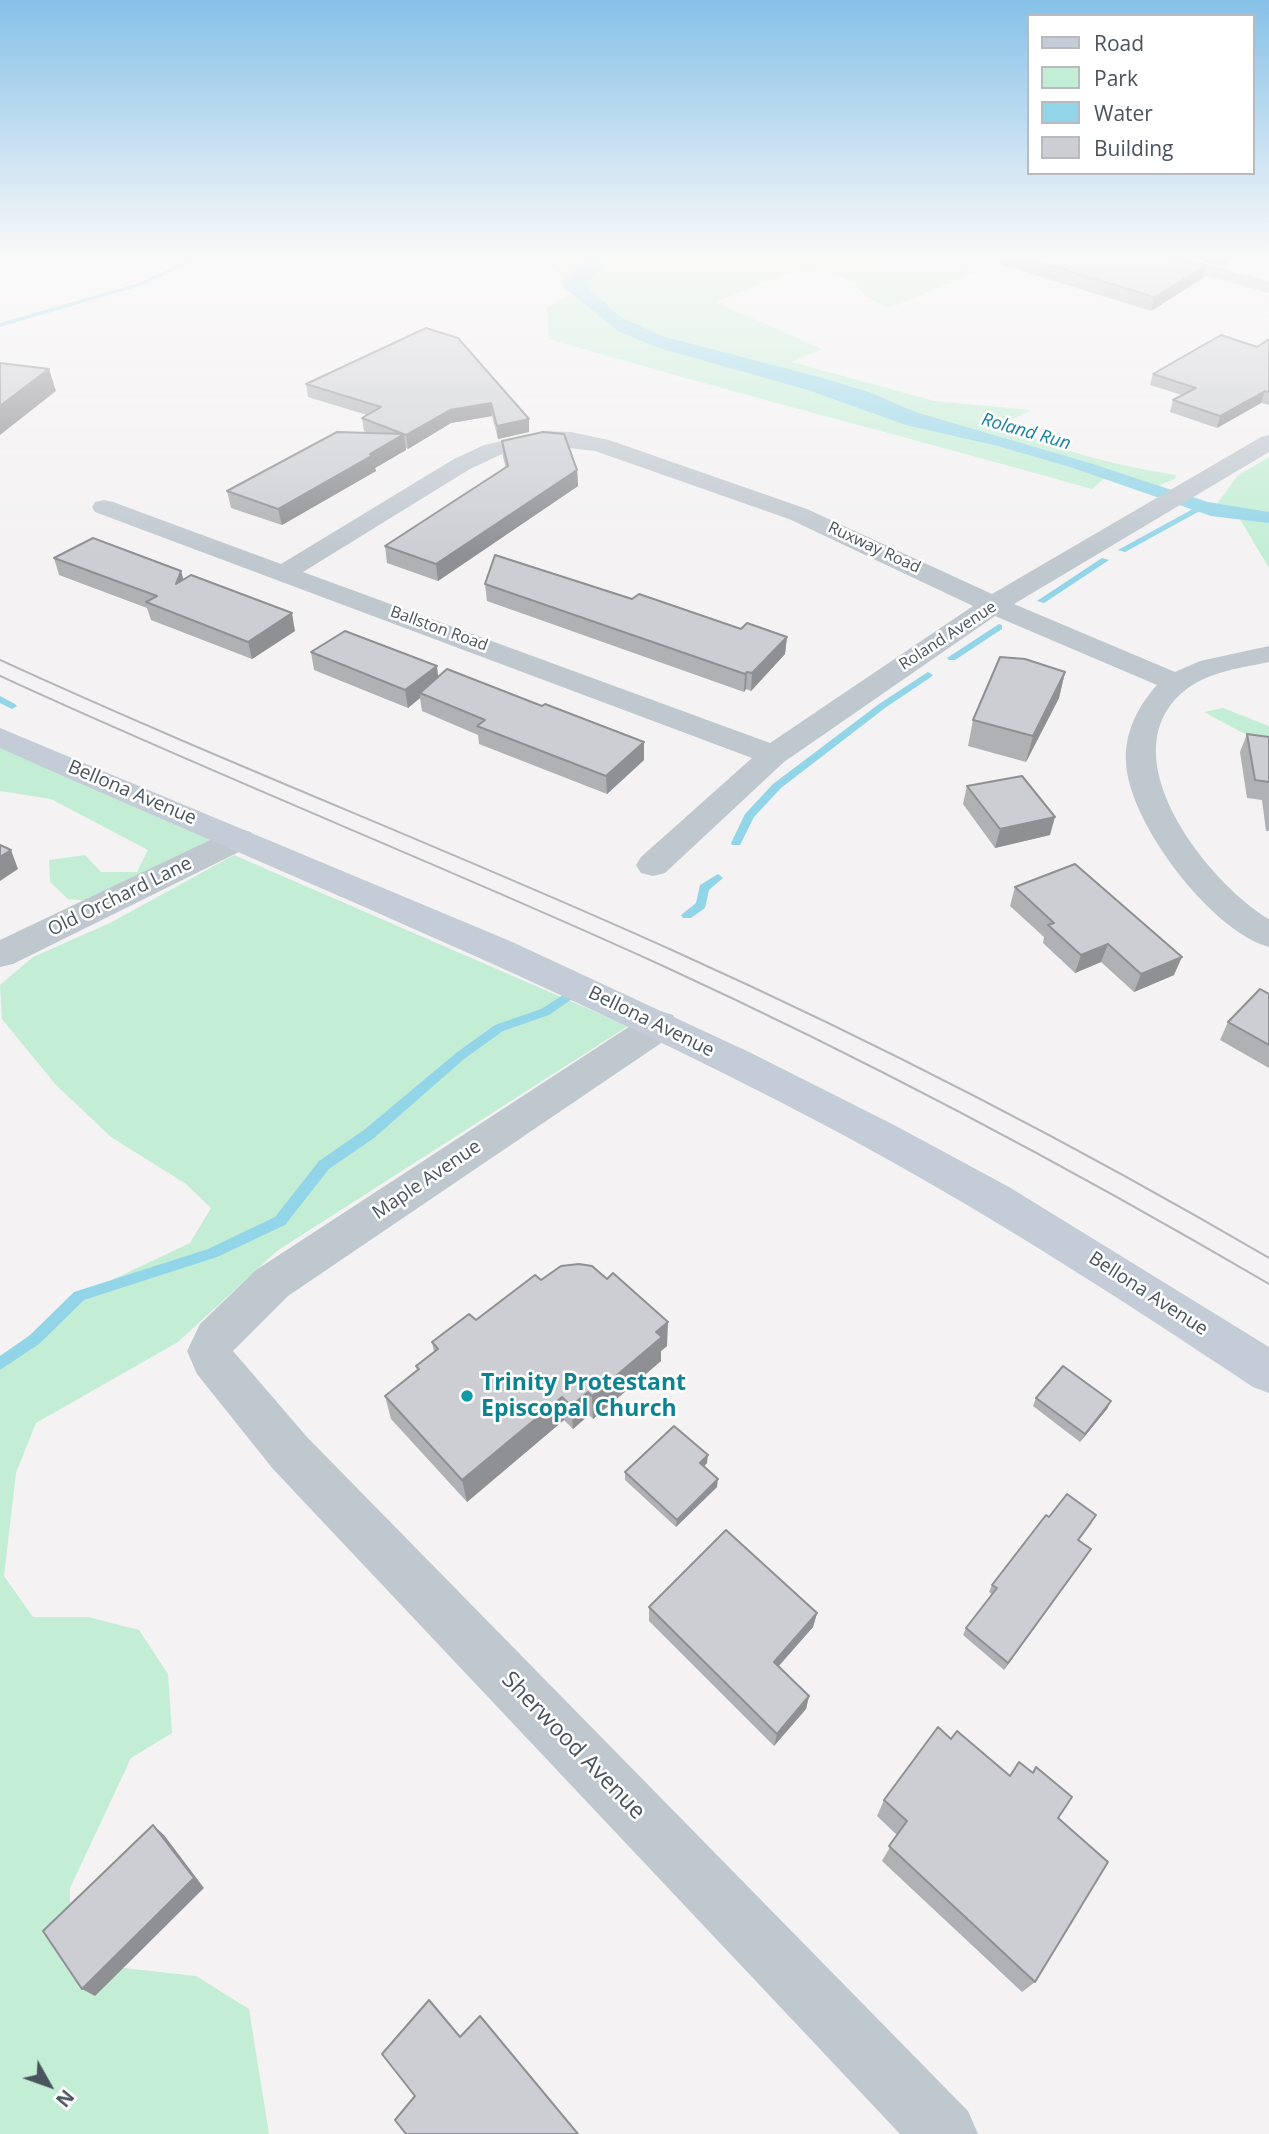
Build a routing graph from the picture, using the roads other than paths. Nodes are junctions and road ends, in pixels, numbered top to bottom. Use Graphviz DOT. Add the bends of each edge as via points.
graph roads {
  1 [pos="1269,442"];
  2 [pos="104,507"];
  3 [pos="285,572"];
  4 [pos="993,605"];
  5 [pos="1269,654"];
  6 [pos="1177,683"];
  7 [pos="0,737"];
  8 [pos="773,755"];
  9 [pos="239,839"];
  10 [pos="653,865"];
  11 [pos="1269,935"];
  12 [pos="0,955"];
  13 [pos="660,1025"];
  14 [pos="210,1351"];
  15 [pos="1269,1372"];
  16 [pos="945,2134"];
  1 -- 4 [label="street, Roland Avenue"];
  2 -- 3 [label="street, Ballston Road"];
  3 -- 4 [label="street, Ruxway Road" via="492,450 544,438 571,439 798,513"];
  3 -- 8 [label="street, Ballston Road"];
  4 -- 6 [label="street, Ruxway Road"];
  4 -- 8 [label="street, Roland Avenue"];
  5 -- 6 [label="street" via="1203,668"];
  6 -- 11 [label="street" via="1145,720 1141,766 1158,820 1212,890"];
  7 -- 9 [label="street, Bellona Avenue"];
  8 -- 10 [label="street, Roland Avenue"];
  9 -- 12 [label="street, Old Orchard Lane"];
  9 -- 13 [label="street, Bellona Avenue"];
  13 -- 14 [label="street, Maple Avenue" via="272,1283 215,1338"];
  13 -- 15 [label="street, Bellona Avenue" via="954,1176 1077,1248"];
  14 -- 16 [label="street, Sherwood Avenue" via="290,1453"];
}
